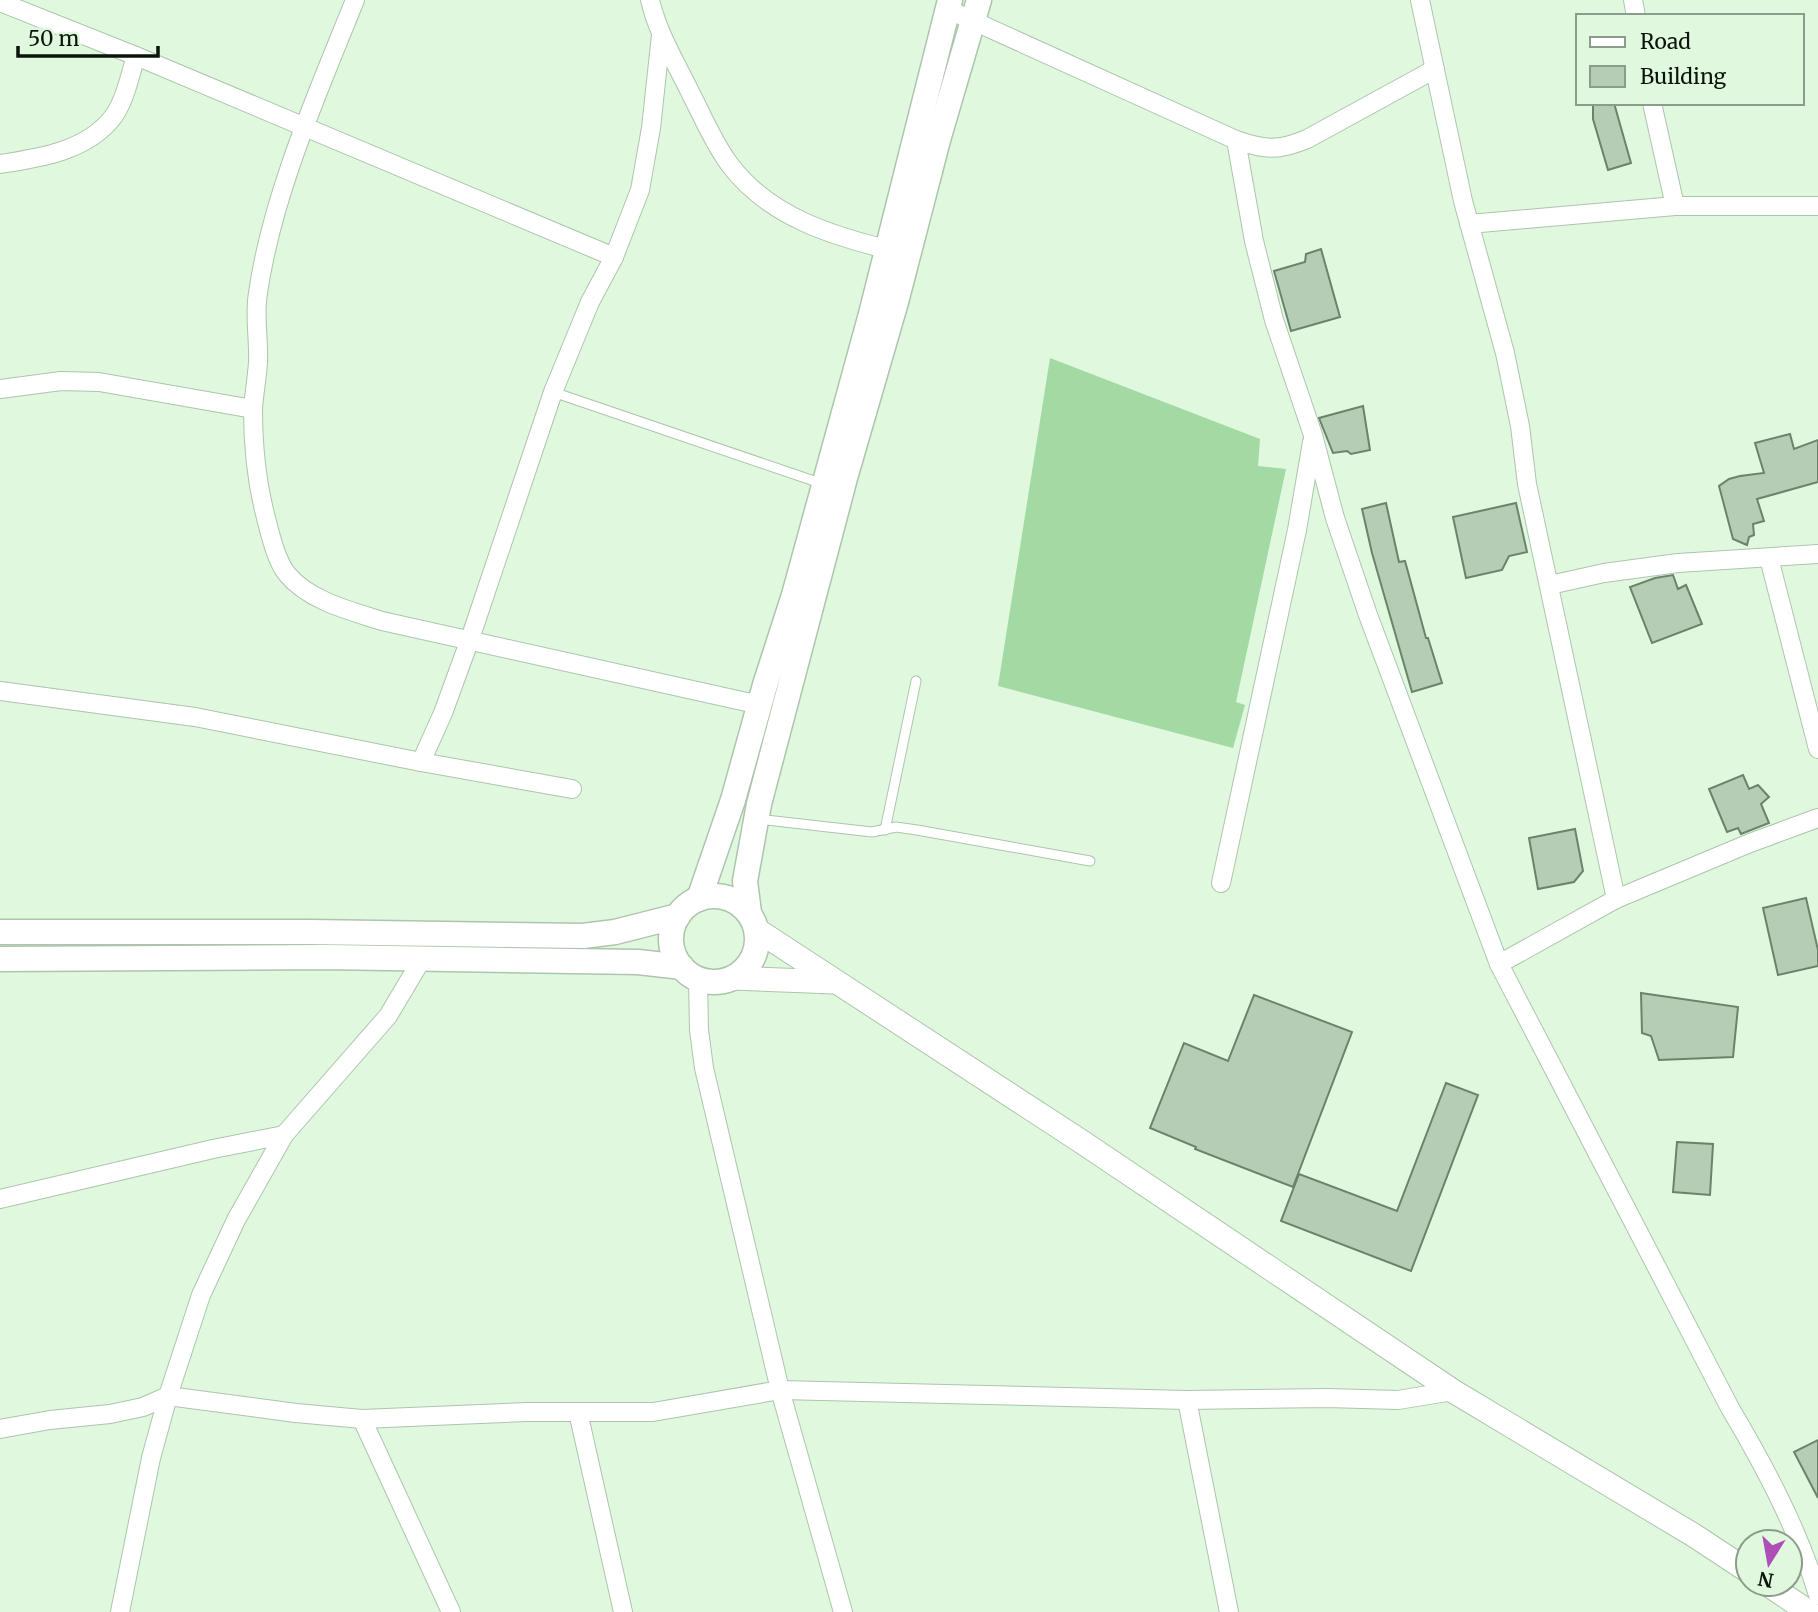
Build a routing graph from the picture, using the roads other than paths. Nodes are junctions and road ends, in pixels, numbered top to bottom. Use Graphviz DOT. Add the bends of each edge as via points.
graph roads {
  1 [pos="355,0"];
  2 [pos="650,0"];
  3 [pos="1420,0"];
  4 [pos="0,2"];
  5 [pos="949,5"];
  6 [pos="976,10"];
  7 [pos="661,35"];
  8 [pos="136,56"];
  9 [pos="1435,69"];
  10 [pos="1652,105"];
  11 [pos="305,127"];
  12 [pos="1236,140"];
  13 [pos="0,164"];
  14 [pos="1675,206"];
  15 [pos="1818,206"];
  16 [pos="1469,223"];
  17 [pos="898,252"];
  18 [pos="614,257"];
  19 [pos="0,389"];
  20 [pos="553,392"];
  21 [pos="253,409"];
  22 [pos="1313,435"];
  23 [pos="825,485"];
  24 [pos="1818,554"];
  25 [pos="1769,558"];
  26 [pos="1550,585"];
  27 [pos="470,639"];
  28 [pos="916,681"];
  29 [pos="0,691"];
  30 [pos="760,705"];
  31 [pos="1818,749"];
  32 [pos="421,762"];
  33 [pos="572,789"];
  34 [pos="1818,818"];
  35 [pos="756,819"];
  36 [pos="885,830"];
  37 [pos="1090,861"];
  38 [pos="1221,883"];
  39 [pos="699,899"];
  40 [pos="1616,899"];
  41 [pos="678,916"];
  42 [pos="753,922"];
  43 [pos="0,932"];
  44 [pos="159,932"];
  45 [pos="161,958"];
  46 [pos="422,958"];
  47 [pos="0,959"];
  48 [pos="1499,964"];
  49 [pos="690,973"];
  50 [pos="733,978"];
  51 [pos="834,982"];
  52 [pos="284,1135"];
  53 [pos="0,1199"];
  54 [pos="780,1390"];
  55 [pos="1453,1391"];
  56 [pos="168,1396"];
  57 [pos="1187,1400"];
  58 [pos="578,1412"];
  59 [pos="362,1419"];
  60 [pos="0,1429"];
  61 [pos="1734,1562"];
  62 [pos="1818,1595"];
  63 [pos="1788,1598"];
  64 [pos="120,1612"];
  65 [pos="451,1612"];
  66 [pos="623,1612"];
  67 [pos="843,1612"];
  68 [pos="1229,1612"];
  69 [pos="1810,1612"];
  1 -- 11 [label="street"];
  2 -- 7 [label="street"];
  3 -- 9 [label="street"];
  4 -- 8 [label="street"];
  5 -- 6 [label="street"];
  5 -- 17 [label="main road"];
  6 -- 12 [label="street"];
  6 -- 17 [label="main road"];
  7 -- 17 [label="street" via="729,164 757,195 780,212 813,226"];
  7 -- 18 [label="street" via="640,190"];
  8 -- 11 [label="street"];
  8 -- 13 [label="street" via="114,116 95,135 35,159"];
  9 -- 12 [label="street" via="1289,147 1262,149"];
  9 -- 16 [label="street"];
  10 -- 14 [label="street"];
  11 -- 18 [label="street"];
  11 -- 21 [label="street" via="257,296"];
  12 -- 22 [label="street" via="1274,320"];
  14 -- 15 [label="street"];
  14 -- 16 [label="street"];
  16 -- 26 [label="street" via="1506,353 1527,484"];
  17 -- 23 [label="main road"];
  17 -- 35 [label="main road" via="842,491"];
  18 -- 20 [label="street"];
  19 -- 21 [label="street" via="61,381 99,382"];
  20 -- 23 [label="lane"];
  20 -- 27 [label="street"];
  21 -- 27 [label="street" via="256,479 271,537 287,574 307,591 336,605 382,621"];
  22 -- 38 [label="street"];
  22 -- 48 [label="street" via="1368,615"];
  23 -- 30 [label="main road"];
  24 -- 25 [label="street"];
  25 -- 26 [label="street" via="1678,563"];
  25 -- 31 [label="street"];
  26 -- 40 [label="street"];
  27 -- 30 [label="street"];
  27 -- 32 [label="street"];
  28 -- 36 [label="lane"];
  29 -- 32 [label="street" via="195,717"];
  30 -- 39 [label="main road"];
  32 -- 33 [label="street"];
  34 -- 40 [label="street"];
  35 -- 36 [label="lane"];
  35 -- 42 [label="main road" via="745,881"];
  36 -- 37 [label="lane" via="917,830"];
  39 -- 41 [label="main road"];
  39 -- 42 [label="main road" via="717,896 735,901"];
  40 -- 48 [label="street"];
  41 -- 44 [label="main road" via="583,936"];
  41 -- 49 [label="main road" via="671,942 674,955"];
  42 -- 50 [label="main road" via="757,949 748,967"];
  42 -- 51 [label="street"];
  43 -- 44 [label="main road"];
  44 -- 45 [label="main road"];
  45 -- 46 [label="main road"];
  45 -- 47 [label="main road"];
  46 -- 49 [label="main road" via="638,962"];
  46 -- 52 [label="street" via="388,1016"];
  48 -- 62 [label="street" via="1761,1461"];
  49 -- 50 [label="main road" via="721,982"];
  49 -- 54 [label="street" via="704,1068"];
  50 -- 51 [label="street"];
  51 -- 55 [label="street"];
  52 -- 53 [label="street"];
  52 -- 56 [label="street" via="201,1295"];
  54 -- 57 [label="street"];
  54 -- 58 [label="street" via="653,1412"];
  54 -- 67 [label="street"];
  55 -- 57 [label="street" via="1398,1401"];
  55 -- 61 [label="street"];
  56 -- 59 [label="street"];
  56 -- 60 [label="street" via="143,1408"];
  56 -- 64 [label="street"];
  57 -- 68 [label="street"];
  58 -- 59 [label="street"];
  58 -- 66 [label="street"];
  59 -- 65 [label="street"];
  63 -- 69 [label="street"];
}
